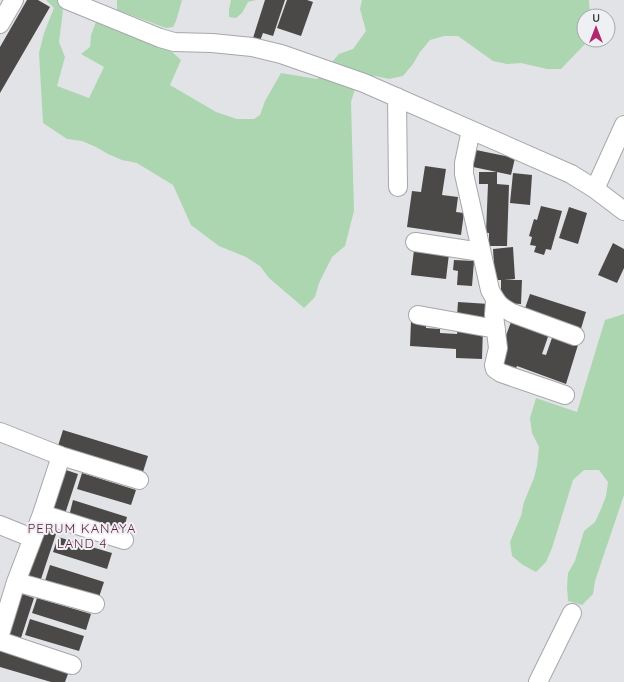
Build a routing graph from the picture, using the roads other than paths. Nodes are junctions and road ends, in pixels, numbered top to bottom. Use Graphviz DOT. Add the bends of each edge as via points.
graph roads {
  1 [pos="14,0"];
  2 [pos="67,0"];
  3 [pos="0,24"];
  4 [pos="397,98"];
  5 [pos="624,125"];
  6 [pos="471,130"];
  7 [pos="398,188"];
  8 [pos="595,189"];
  9 [pos="624,211"];
  10 [pos="415,242"];
  11 [pos="481,252"];
  12 [pos="495,301"];
  13 [pos="418,315"];
  14 [pos="496,328"];
  15 [pos="575,336"];
  16 [pos="565,395"];
  17 [pos="0,432"];
  18 [pos="61,456"];
  19 [pos="139,480"];
  20 [pos="42,514"];
  21 [pos="0,525"];
  22 [pos="32,538"];
  23 [pos="124,540"];
  24 [pos="16,582"];
  25 [pos="94,604"];
  26 [pos="572,613"];
  27 [pos="0,634"];
  28 [pos="0,641"];
  29 [pos="72,665"];
  30 [pos="538,682"];
  1 -- 3 [label="street"];
  2 -- 4 [label="street" via="160,38 174,42 252,48 281,54 364,83"];
  4 -- 6 [label="street"];
  4 -- 7 [label="street"];
  5 -- 8 [label="street"];
  6 -- 8 [label="street" via="571,174"];
  6 -- 11 [label="street" via="464,174"];
  8 -- 9 [label="street"];
  10 -- 11 [label="street"];
  11 -- 12 [label="street"];
  12 -- 14 [label="street"];
  12 -- 15 [label="street" via="502,308"];
  13 -- 14 [label="street"];
  14 -- 16 [label="street" via="498,348 495,369"];
  17 -- 18 [label="street"];
  18 -- 19 [label="street"];
  18 -- 20 [label="street"];
  20 -- 22 [label="street"];
  20 -- 23 [label="street"];
  21 -- 22 [label="street"];
  22 -- 24 [label="street"];
  24 -- 25 [label="street"];
  24 -- 27 [label="street"];
  26 -- 30 [label="street"];
  28 -- 29 [label="street"];
}
